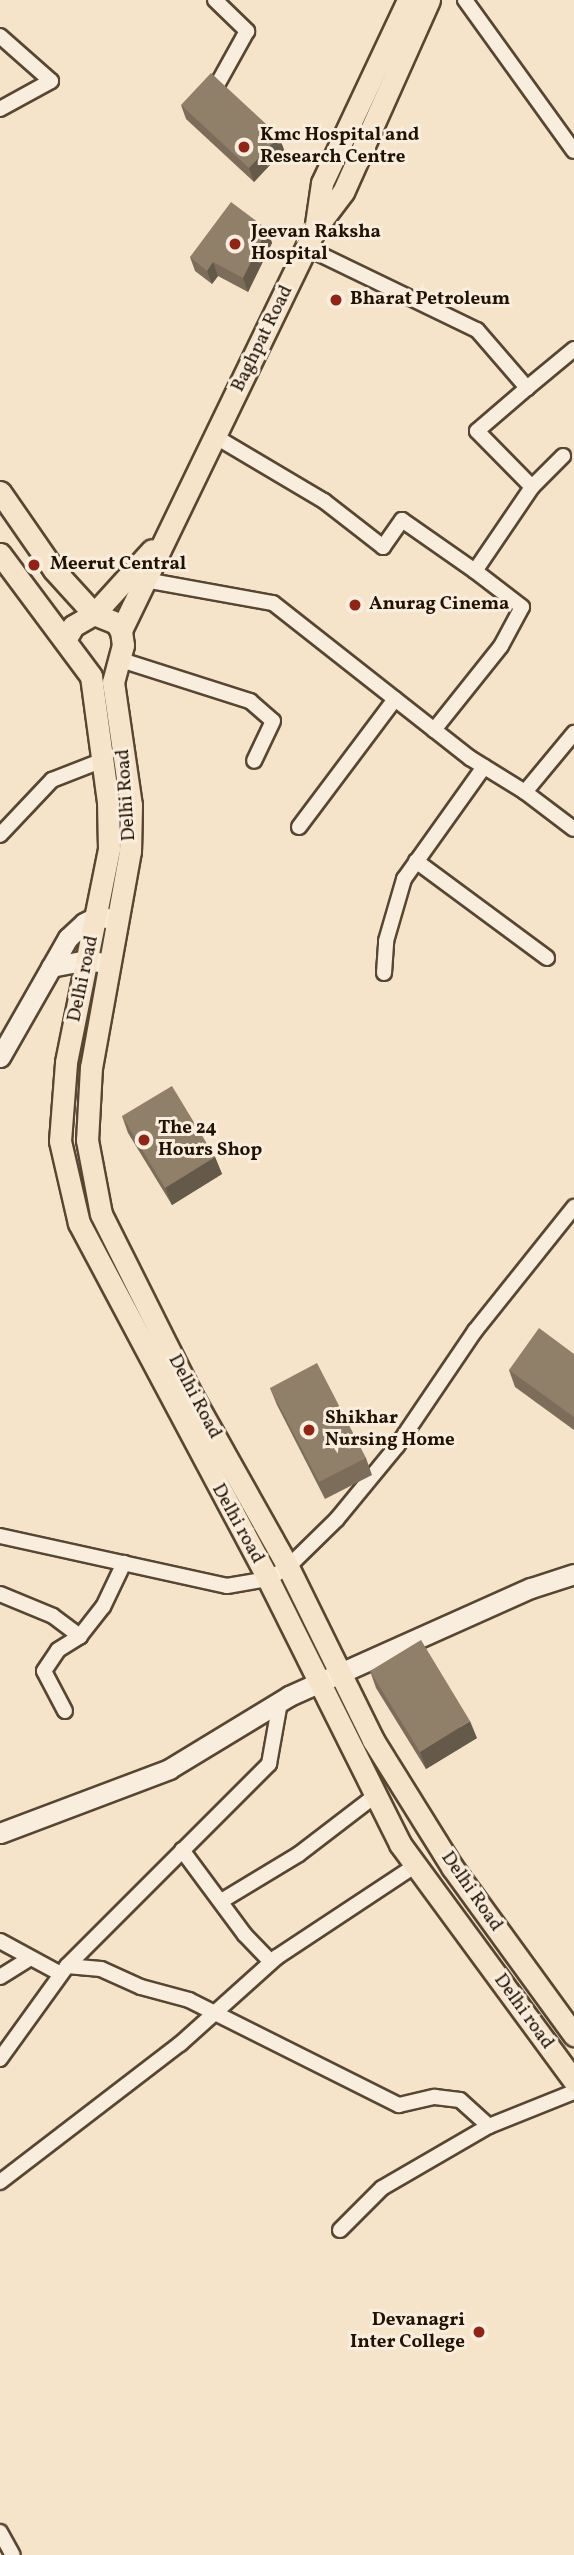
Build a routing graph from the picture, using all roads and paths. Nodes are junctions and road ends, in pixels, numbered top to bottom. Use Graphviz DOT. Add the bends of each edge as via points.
graph roads {
  1 [pos="215,0"];
  2 [pos="408,0"];
  3 [pos="429,0"];
  4 [pos="465,0"];
  5 [pos="0,36"];
  6 [pos="216,87"];
  7 [pos="0,108"];
  8 [pos="352,119"];
  9 [pos="371,129"];
  10 [pos="574,150"];
  11 [pos="311,239"];
  12 [pos="574,349"];
  13 [pos="527,388"];
  14 [pos="216,437"];
  15 [pos="563,456"];
  16 [pos="532,487"];
  17 [pos="0,492"];
  18 [pos="168,533"];
  19 [pos="0,554"];
  20 [pos="475,571"];
  21 [pos="145,580"];
  22 [pos="94,614"];
  23 [pos="121,631"];
  24 [pos="65,640"];
  25 [pos="118,659"];
  26 [pos="113,682"];
  27 [pos="395,699"];
  28 [pos="434,730"];
  29 [pos="574,733"];
  30 [pos="103,760"];
  31 [pos="254,761"];
  32 [pos="484,767"];
  33 [pos="525,792"];
  34 [pos="299,827"];
  35 [pos="574,829"];
  36 [pos="0,835"];
  37 [pos="416,861"];
  38 [pos="108,918"];
  39 [pos="547,958"];
  40 [pos="88,960"];
  41 [pos="110,964"];
  42 [pos="51,967"];
  43 [pos="384,973"];
  44 [pos="0,1057"];
  45 [pos="574,1207"];
  46 [pos="0,1536"];
  47 [pos="124,1563"];
  48 [pos="288,1567"];
  49 [pos="574,1574"];
  50 [pos="268,1579"];
  51 [pos="0,1594"];
  52 [pos="80,1636"];
  53 [pos="340,1673"];
  54 [pos="319,1682"];
  55 [pos="280,1702"];
  56 [pos="65,1711"];
  57 [pos="376,1795"];
  58 [pos="0,1833"];
  59 [pos="182,1850"];
  60 [pos="416,1865"];
  61 [pos="223,1900"];
  62 [pos="0,1941"];
  63 [pos="29,1959"];
  64 [pos="271,1962"];
  65 [pos="64,1970"];
  66 [pos="0,1977"];
  67 [pos="215,2013"];
  68 [pos="574,2035"];
  69 [pos="0,2059"];
  70 [pos="574,2081"];
  71 [pos="574,2092"];
  72 [pos="489,2126"];
  73 [pos="0,2182"];
  74 [pos="340,2230"];
  75 [pos="0,2532"];
  76 [pos="13,2555"];
  1 -- 6 [label="street" via="247,31"];
  2 -- 8 [label="main road"];
  3 -- 9 [label="main road, Baghpat Road"];
  4 -- 10 [label="street"];
  5 -- 7 [label="street" via="51,81"];
  8 -- 9 [label="main road"];
  8 -- 11 [label="main road" via="323,183"];
  9 -- 11 [label="main road, Baghpat Road" via="343,192"];
  11 -- 13 [label="street" via="477,330"];
  11 -- 14 [label="main road, Baghpat Road"];
  12 -- 13 [label="street"];
  13 -- 16 [label="street" via="477,431"];
  14 -- 18 [label="main road, Baghpat Road"];
  14 -- 20 [label="street" via="324,502 383,547 402,520"];
  15 -- 16 [label="street"];
  16 -- 20 [label="street"];
  17 -- 22 [label="main road" via="54,570"];
  18 -- 21 [label="main road, Baghpat Road"];
  18 -- 22 [label="main road"];
  19 -- 24 [label="main road, Delhi Road"];
  20 -- 28 [label="street" via="522,607 501,646"];
  21 -- 23 [label="main road, Baghpat Road"];
  21 -- 27 [label="street" via="273,603"];
  22 -- 23 [label="main road" via="116,623"];
  22 -- 24 [label="main road" via="73,626"];
  23 -- 25 [label="main road, Baghpat Road"];
  24 -- 30 [label="main road, Delhi Road" via="91,676"];
  25 -- 26 [label="main road, Baghpat Road"];
  25 -- 31 [label="street" via="250,701 273,721"];
  26 -- 38 [label="main road, Delhi Road" via="131,805 130,851"];
  27 -- 28 [label="street"];
  27 -- 34 [label="street"];
  28 -- 32 [label="street"];
  29 -- 33 [label="street"];
  30 -- 36 [label="street" via="52,780"];
  30 -- 38 [label="main road, Delhi Road"];
  32 -- 33 [label="street"];
  32 -- 37 [label="street"];
  33 -- 35 [label="street"];
  37 -- 39 [label="street"];
  37 -- 43 [label="street" via="404,879 386,941"];
  38 -- 40 [label="main road, Delhi road"];
  38 -- 41 [label="main road, Delhi Road"];
  38 -- 42 [label="street" via="68,937"];
  40 -- 41 [label="street"];
  40 -- 42 [label="street"];
  40 -- 50 [label="main road, Delhi road" via="66,1063 60,1141 79,1223"];
  41 -- 48 [label="main road, Delhi Road" via="91,1067 87,1140 101,1214 191,1395"];
  42 -- 44 [label="street"];
  45 -- 48 [label="street" via="475,1331 397,1446 337,1519"];
  46 -- 47 [label="street"];
  47 -- 50 [label="street" via="227,1586"];
  47 -- 52 [label="street" via="103,1607"];
  48 -- 50 [label="street"];
  48 -- 53 [label="main road, Delhi Road"];
  49 -- 53 [label="street" via="531,1588"];
  50 -- 54 [label="main road, Delhi road"];
  51 -- 52 [label="street" via="53,1616"];
  52 -- 56 [label="street" via="58,1650 44,1671"];
  53 -- 54 [label="street"];
  53 -- 68 [label="main road, Delhi Road" via="373,1740 452,1867"];
  54 -- 55 [label="street"];
  54 -- 57 [label="main road, Delhi road"];
  55 -- 58 [label="street" via="169,1769"];
  55 -- 59 [label="street" via="269,1764"];
  57 -- 60 [label="main road, Delhi road"];
  57 -- 61 [label="street" via="299,1854"];
  59 -- 61 [label="street"];
  59 -- 65 [label="street"];
  60 -- 64 [label="street"];
  60 -- 70 [label="main road, Delhi road"];
  61 -- 64 [label="street" via="244,1935"];
  62 -- 63 [label="street"];
  63 -- 65 [label="street"];
  63 -- 66 [label="street"];
  64 -- 67 [label="street"];
  65 -- 67 [label="street" via="101,1969"];
  65 -- 69 [label="street"];
  67 -- 72 [label="street" via="399,2105 435,2097 460,2100"];
  67 -- 73 [label="street"];
  71 -- 72 [label="street"];
  72 -- 74 [label="street" via="382,2188"];
  75 -- 76 [label="street"];
}
